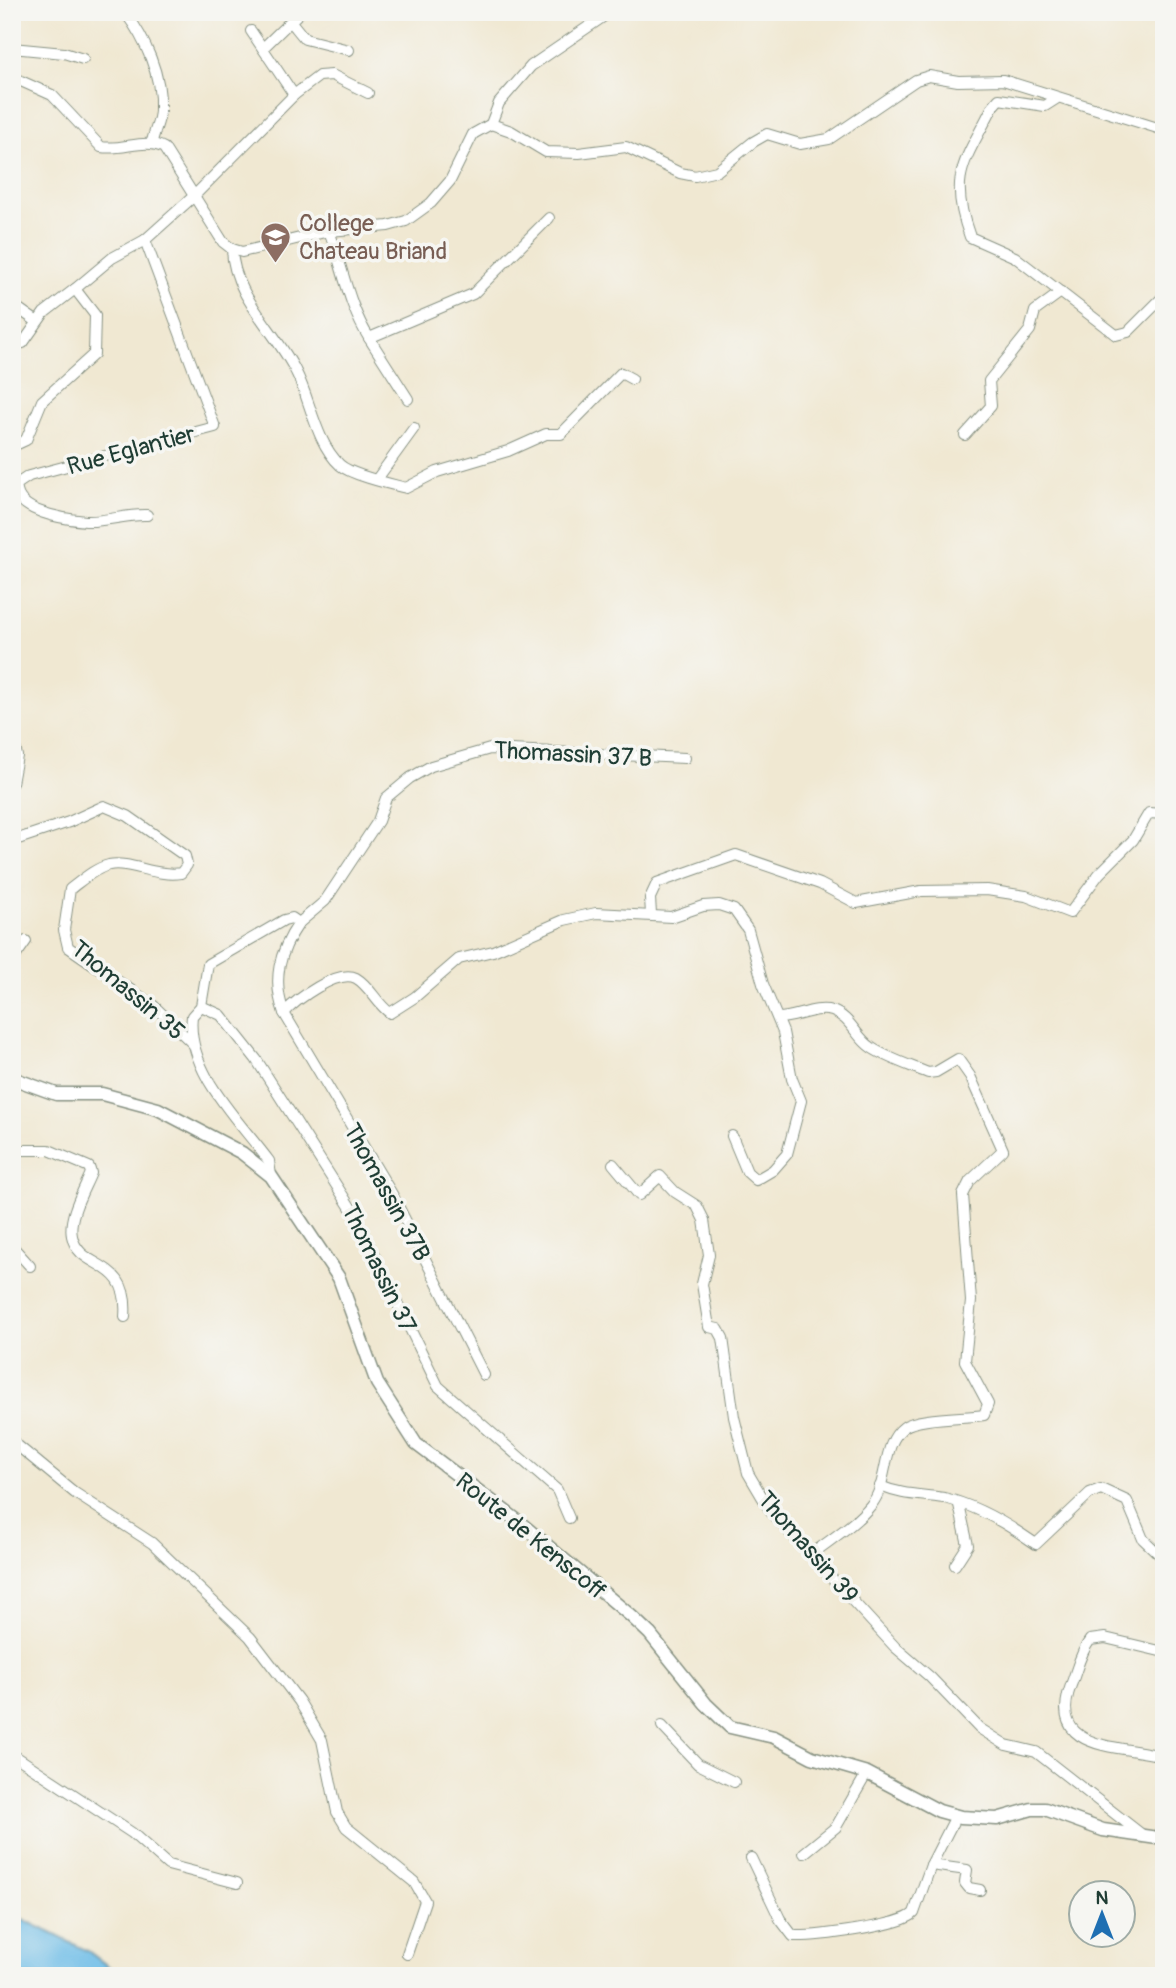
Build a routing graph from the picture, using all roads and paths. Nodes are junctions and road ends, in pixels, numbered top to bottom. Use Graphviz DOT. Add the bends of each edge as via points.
graph roads {
  1 [pos="125,12"];
  2 [pos="300,12"];
  3 [pos="610,12"];
  4 [pos="292,23"];
  5 [pos="251,31"];
  6 [pos="12,48"];
  7 [pos="263,48"];
  8 [pos="349,50"];
  9 [pos="83,59"];
  10 [pos="12,77"];
  11 [pos="368,93"];
  12 [pos="295,95"];
  13 [pos="1056,99"];
  14 [pos="491,124"];
  15 [pos="1164,130"];
  16 [pos="152,142"];
  17 [pos="194,196"];
  18 [pos="549,218"];
  19 [pos="329,231"];
  20 [pos="145,240"];
  21 [pos="232,249"];
  22 [pos="75,289"];
  23 [pos="1061,292"];
  24 [pos="1164,296"];
  25 [pos="12,304"];
  26 [pos="36,321"];
  27 [pos="369,338"];
  28 [pos="12,346"];
  29 [pos="632,379"];
  30 [pos="408,399"];
  31 [pos="414,428"];
  32 [pos="965,435"];
  33 [pos="13,446"];
  34 [pos="377,479"];
  35 [pos="147,515"];
  36 [pos="12,735"];
  37 [pos="685,758"];
  38 [pos="12,783"];
  39 [pos="1164,814"];
  40 [pos="12,841"];
  41 [pos="651,914"];
  42 [pos="299,923"];
  43 [pos="26,941"];
  44 [pos="12,961"];
  45 [pos="201,1006"];
  46 [pos="284,1013"];
  47 [pos="778,1018"];
  48 [pos="12,1020"];
  49 [pos="192,1044"];
  50 [pos="12,1056"];
  51 [pos="12,1078"];
  52 [pos="732,1136"];
  53 [pos="12,1150"];
  54 [pos="613,1164"];
  55 [pos="271,1176"];
  56 [pos="12,1246"];
  57 [pos="30,1266"];
  58 [pos="125,1317"];
  59 [pos="484,1375"];
  60 [pos="12,1441"];
  61 [pos="880,1486"];
  62 [pos="959,1505"];
  63 [pos="569,1518"];
  64 [pos="812,1554"];
  65 [pos="1164,1559"];
  66 [pos="955,1565"];
  67 [pos="1164,1652"];
  68 [pos="662,1726"];
  69 [pos="12,1754"];
  70 [pos="1164,1757"];
  71 [pos="867,1773"];
  72 [pos="734,1782"];
  73 [pos="956,1816"];
  74 [pos="1164,1833"];
  75 [pos="1145,1838"];
  76 [pos="1164,1839"];
  77 [pos="804,1853"];
  78 [pos="751,1858"];
  79 [pos="931,1865"];
  80 [pos="237,1884"];
  81 [pos="980,1890"];
  82 [pos="407,1954"];
  1 -- 16 [label="street" via="146,45 156,77 160,110"];
  2 -- 4 [label="street"];
  3 -- 14 [label="street" via="531,66 499,103"];
  4 -- 7 [label="street"];
  4 -- 8 [label="street" via="305,39"];
  5 -- 7 [label="street"];
  6 -- 9 [label="street"];
  7 -- 12 [label="street"];
  10 -- 16 [label="street" via="52,94 101,147"];
  11 -- 12 [label="street" via="324,75"];
  12 -- 17 [label="street"];
  13 -- 14 [label="street" via="1003,80 929,76 916,80 829,139 800,144 767,134 717,171 700,176 680,173 626,148 545,152"];
  13 -- 15 [label="street"];
  13 -- 23 [label="street" via="1045,107 999,99 962,163 958,187 970,237 1015,257"];
  14 -- 19 [label="street" via="473,134 450,181 406,221"];
  16 -- 17 [label="street" via="164,148"];
  17 -- 20 [label="street"];
  17 -- 21 [label="street"];
  18 -- 27 [label="street" via="472,294"];
  19 -- 21 [label="street" via="254,250"];
  19 -- 27 [label="street" via="355,316"];
  20 -- 22 [label="street" via="112,258"];
  20 -- 35 [label="street, Rue Eglantier" via="215,427 29,476 15,491 20,500 40,511 87,521"];
  21 -- 34 [label="street" via="232,264 263,323 296,370 322,439 341,466"];
  22 -- 26 [label="street"];
  22 -- 33 [label="street" via="95,315 94,354 51,390 34,414 26,440"];
  23 -- 24 [label="street" via="1121,336"];
  23 -- 32 [label="street" via="1035,311 1030,330 989,382 990,406"];
  25 -- 26 [label="street"];
  26 -- 28 [label="street" via="23,344"];
  27 -- 30 [label="street"];
  29 -- 34 [label="street" via="621,373 561,434 546,434 406,488"];
  31 -- 34 [label="street"];
  36 -- 38 [label="street" via="17,756"];
  37 -- 42 [label="street, Thomassin 37 B" via="490,749 431,766 386,798 378,821 324,901"];
  39 -- 41 [label="street" via="1149,813 1133,840 1099,874 1070,913 1026,896 987,890 921,891 856,903 820,884 736,855 657,883 650,898"];
  40 -- 49 [label="street, Thomassin 35" via="104,806 128,816 184,856 187,865 181,873 164,876 109,865 88,876 70,889 64,930 68,947 154,1006"];
  41 -- 46 [label="street" via="596,913 564,920 493,951 459,959 415,998 390,1013 370,990 347,976 332,979"];
  41 -- 47 [label="street" via="670,917 719,905 734,910 748,930"];
  42 -- 45 [label="street" via="292,918 284,920 208,964"];
  42 -- 46 [label="street, Thomassin 37B" via="279,958 276,992"];
  43 -- 44 [label="street"];
  45 -- 49 [label="street" via="192,1016"];
  45 -- 63 [label="street, Thomassin 37" via="221,1015 256,1059 352,1210 439,1386 557,1490"];
  46 -- 59 [label="street, Thomassin 37B" via="392,1194"];
  47 -- 52 [label="street" via="801,1101 787,1154 756,1180 747,1172"];
  47 -- 61 [label="street" via="832,1012 848,1021 871,1047 928,1073 958,1059 1003,1150 970,1181 963,1195 971,1301 965,1361 988,1407 984,1415 920,1420 904,1427 893,1439"];
  48 -- 50 [label="street"];
  49 -- 55 [label="street" via="209,1079 269,1161"];
  51 -- 55 [label="main road, Route de Kenscoff" via="56,1094 102,1094 158,1110 242,1153"];
  53 -- 58 [label="street" via="49,1150 89,1167 72,1235 78,1249 118,1277"];
  54 -- 64 [label="street, Thomassin 39" via="639,1195 660,1176 697,1206 709,1255 702,1284 709,1327 718,1329 723,1338 734,1417 748,1473 771,1512"];
  55 -- 71 [label="main road, Route de Kenscoff" via="339,1278 377,1383 416,1444 518,1521 631,1616 730,1727 774,1737 811,1757"];
  56 -- 57 [label="street"];
  60 -- 82 [label="street" via="75,1493 160,1551 250,1637 322,1740 337,1812 346,1827 414,1882 425,1900"];
  61 -- 62 [label="street"];
  61 -- 64 [label="street" via="872,1505"];
  62 -- 65 [label="street" via="1003,1522 1036,1544 1090,1493 1101,1489 1126,1501 1143,1539"];
  62 -- 66 [label="street" via="968,1545"];
  64 -- 75 [label="street, Thomassin 39" via="895,1647 979,1728 1006,1745 1036,1752"];
  67 -- 70 [label="street" via="1105,1638 1090,1640 1067,1698 1067,1715 1075,1729 1107,1749 1149,1751"];
  68 -- 72 [label="street" via="698,1764"];
  69 -- 80 [label="street" via="132,1833 168,1865"];
  71 -- 73 [label="main road, Route de Kenscoff"];
  71 -- 77 [label="street" via="836,1827"];
  73 -- 75 [label="main road, Route de Kenscoff" via="997,1819 1032,1809 1056,1810 1103,1830"];
  73 -- 79 [label="street"];
  74 -- 75 [label="street"];
  75 -- 76 [label="main road, Route de Kenscoff"];
  78 -- 79 [label="street" via="793,1936 817,1936 912,1916"];
  79 -- 81 [label="street" via="967,1870 965,1884"];
}
